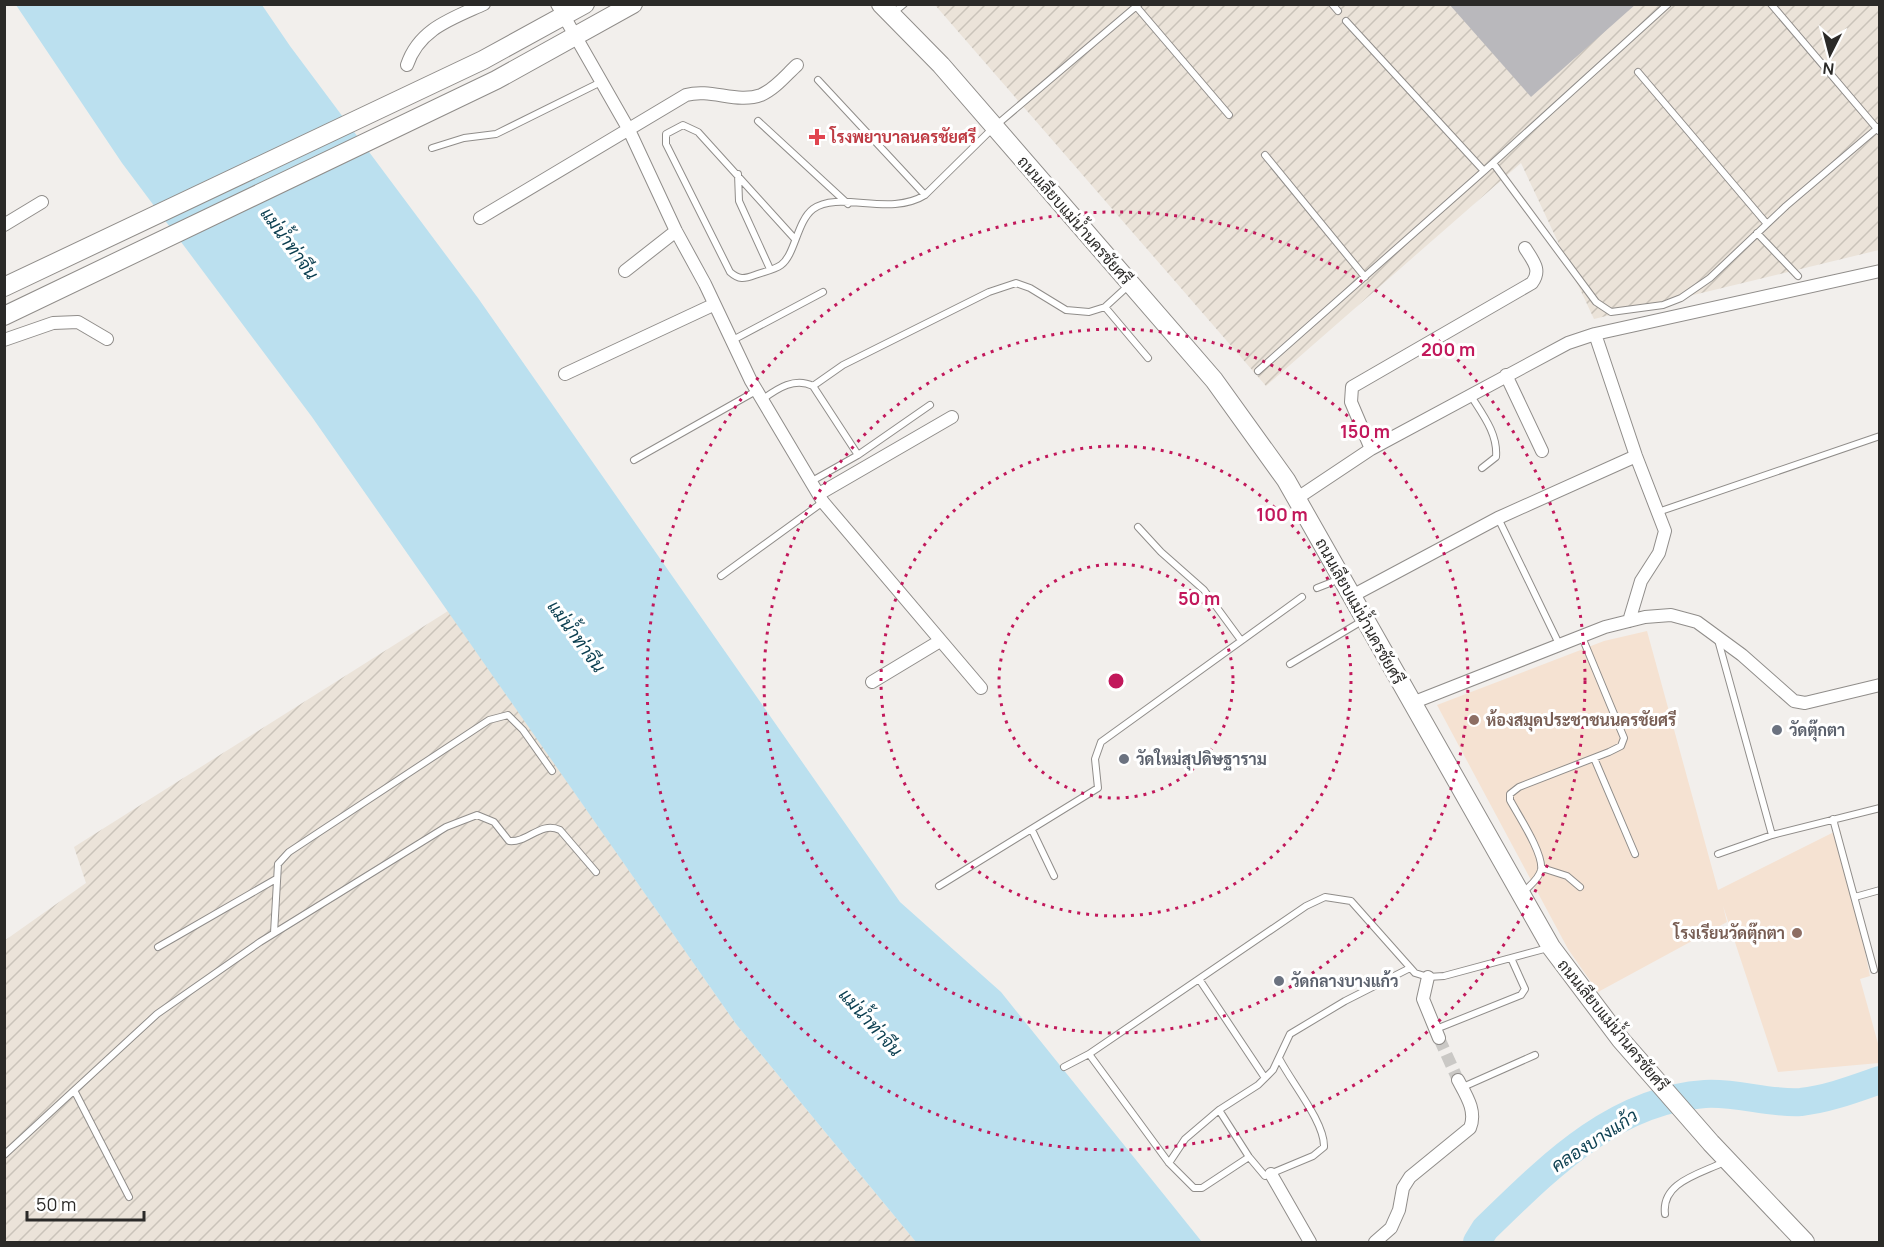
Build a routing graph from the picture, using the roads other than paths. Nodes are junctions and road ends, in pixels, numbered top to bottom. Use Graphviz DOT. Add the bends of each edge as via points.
graph roads {
  1 [pos="484,4"];
  2 [pos="585,4"];
  3 [pos="633,4"];
  4 [pos="1332,4"];
  5 [pos="1668,4"];
  6 [pos="1771,4"];
  7 [pos="1136,5"];
  8 [pos="892,8"];
  9 [pos="560,10"];
  10 [pos="1338,11"];
  11 [pos="1346,21"];
  12 [pos="576,37"];
  13 [pos="407,65"];
  14 [pos="796,65"];
  15 [pos="1638,72"];
  16 [pos="818,80"];
  17 [pos="602,81"];
  18 [pos="1229,115"];
  19 [pos="758,121"];
  20 [pos="994,127"];
  21 [pos="1879,128"];
  22 [pos="630,130"];
  23 [pos="432,148"];
  24 [pos="1266,155"];
  25 [pos="1493,163"];
  26 [pos="1484,171"];
  27 [pos="738,174"];
  28 [pos="925,195"];
  29 [pos="42,202"];
  30 [pos="848,204"];
  31 [pos="480,218"];
  32 [pos="1767,224"];
  33 [pos="4,225"];
  34 [pos="676,231"];
  35 [pos="1757,233"];
  36 [pos="794,238"];
  37 [pos="1525,248"];
  38 [pos="771,269"];
  39 [pos="1880,270"];
  40 [pos="625,271"];
  41 [pos="1798,276"];
  42 [pos="1365,277"];
  43 [pos="1131,284"];
  44 [pos="4,287"];
  45 [pos="823,292"];
  46 [pos="713,305"];
  47 [pos="1106,307"];
  48 [pos="4,316"];
  49 [pos="1595,334"];
  50 [pos="107,339"];
  51 [pos="4,340"];
  52 [pos="730,341"];
  53 [pos="1148,358"];
  54 [pos="1258,371"];
  55 [pos="565,374"];
  56 [pos="1506,375"];
  57 [pos="813,386"];
  58 [pos="760,395"];
  59 [pos="1470,395"];
  60 [pos="930,405"];
  61 [pos="952,417"];
  62 [pos="1880,436"];
  63 [pos="1371,449"];
  64 [pos="1542,451"];
  65 [pos="858,455"];
  66 [pos="1636,456"];
  67 [pos="634,460"];
  68 [pos="1482,468"];
  69 [pos="812,481"];
  70 [pos="821,498"];
  71 [pos="1296,499"];
  72 [pos="1658,512"];
  73 [pos="1498,518"];
  74 [pos="1138,527"];
  75 [pos="721,576"];
  76 [pos="1343,578"];
  77 [pos="1317,588"];
  78 [pos="1352,596"];
  79 [pos="1302,597"];
  80 [pos="1365,619"];
  81 [pos="1629,621"];
  82 [pos="1582,637"];
  83 [pos="1717,637"];
  84 [pos="1240,639"];
  85 [pos="940,641"];
  86 [pos="1560,646"];
  87 [pos="1290,664"];
  88 [pos="872,682"];
  89 [pos="1880,685"];
  90 [pos="981,688"];
  91 [pos="1412,703"];
  92 [pos="1594,758"];
  93 [pos="552,771"];
  94 [pos="1880,808"];
  95 [pos="1833,819"];
  96 [pos="1032,830"];
  97 [pos="1772,835"];
  98 [pos="1635,854"];
  99 [pos="1718,854"];
  100 [pos="1542,868"];
  101 [pos="596,872"];
  102 [pos="1054,876"];
  103 [pos="276,879"];
  104 [pos="939,886"];
  105 [pos="1580,886"];
  106 [pos="1880,890"];
  107 [pos="1521,896"];
  108 [pos="1854,897"];
  109 [pos="274,933"];
  110 [pos="158,947"];
  111 [pos="1551,947"];
  112 [pos="1511,958"];
  113 [pos="1410,968"];
  114 [pos="1874,970"];
  115 [pos="1428,977"];
  116 [pos="1199,979"];
  117 [pos="1437,1034"];
  118 [pos="1089,1054"];
  119 [pos="1535,1055"];
  120 [pos="1280,1060"];
  121 [pos="1064,1067"];
  122 [pos="1265,1078"];
  123 [pos="1460,1084"];
  124 [pos="75,1092"];
  125 [pos="1219,1110"];
  126 [pos="4,1155"];
  127 [pos="1249,1157"];
  128 [pos="1727,1160"];
  129 [pos="1170,1163"];
  130 [pos="1271,1174"];
  131 [pos="129,1197"];
  132 [pos="1665,1214"];
  133 [pos="1310,1242"];
  134 [pos="1375,1242"];
  135 [pos="1805,1242"];
  1 -- 13 [label="street" via="423,36"];
  2 -- 9 [label="main road"];
  3 -- 12 [label="main road"];
  4 -- 10 [label="lane"];
  5 -- 25 [label="lane"];
  6 -- 21 [label="lane"];
  7 -- 18 [label="lane"];
  7 -- 20 [label="lane"];
  8 -- 20 [label="main road, ถนนเลียบแม่น้ำนครชัยศรี"];
  9 -- 12 [label="street"];
  9 -- 44 [label="main road" via="483,60"];
  11 -- 26 [label="lane"];
  12 -- 17 [label="street"];
  12 -- 48 [label="main road" via="496,80"];
  14 -- 22 [label="street" via="760,95 686,94"];
  15 -- 32 [label="lane"];
  16 -- 28 [label="lane"];
  17 -- 22 [label="street"];
  17 -- 23 [label="lane" via="496,134"];
  19 -- 30 [label="lane"];
  20 -- 28 [label="lane"];
  20 -- 43 [label="main road, ถนนเลียบแม่น้ำนครชัยศรี"];
  21 -- 32 [label="lane"];
  22 -- 31 [label="street"];
  22 -- 34 [label="street"];
  24 -- 42 [label="lane"];
  25 -- 26 [label="lane"];
  25 -- 35 [label="lane" via="1596,302 1611,312 1663,305 1682,298 1710,278"];
  26 -- 42 [label="lane"];
  27 -- 36 [label="lane"];
  27 -- 38 [label="lane" via="739,201"];
  27 -- 38 [label="lane" via="690,126 677,126 666,134 666,144 730,272 745,278"];
  28 -- 30 [label="lane" via="897,206"];
  29 -- 33 [label="street"];
  30 -- 36 [label="lane" via="828,202 812,210"];
  32 -- 35 [label="lane"];
  34 -- 40 [label="street"];
  34 -- 46 [label="street"];
  35 -- 41 [label="lane"];
  36 -- 38 [label="lane" via="787,258"];
  37 -- 63 [label="street" via="1537,268 1538,275 1532,283 1352,387 1351,402"];
  39 -- 49 [label="street"];
  42 -- 54 [label="lane"];
  43 -- 47 [label="lane"];
  43 -- 71 [label="main road, ถนนเลียบแม่น้ำนครชัยศรี" via="1251,428"];
  45 -- 52 [label="lane"];
  46 -- 52 [label="street"];
  46 -- 55 [label="street"];
  47 -- 53 [label="lane"];
  47 -- 57 [label="lane" via="1089,312 1066,310 1016,284 989,292 843,365"];
  49 -- 56 [label="street"];
  49 -- 66 [label="street"];
  50 -- 51 [label="street" via="78,322 53,323"];
  52 -- 58 [label="street"];
  56 -- 59 [label="street"];
  56 -- 64 [label="street"];
  57 -- 58 [label="lane" via="804,381"];
  57 -- 65 [label="lane"];
  58 -- 67 [label="lane"];
  58 -- 69 [label="street"];
  59 -- 63 [label="street"];
  59 -- 68 [label="lane" via="1489,424 1497,447 1496,457"];
  60 -- 65 [label="lane"];
  61 -- 70 [label="street"];
  62 -- 72 [label="lane"];
  63 -- 71 [label="street"];
  65 -- 69 [label="lane"];
  66 -- 72 [label="street"];
  66 -- 73 [label="street"];
  69 -- 70 [label="street"];
  70 -- 75 [label="lane"];
  70 -- 85 [label="street"];
  71 -- 76 [label="main road, ถนนเลียบแม่น้ำนครชัยศรี"];
  72 -- 81 [label="street" via="1665,531 1659,553 1641,581"];
  73 -- 78 [label="street"];
  73 -- 86 [label="lane"];
  74 -- 84 [label="lane" via="1204,590"];
  76 -- 77 [label="lane"];
  76 -- 78 [label="main road, ถนนเลียบแม่น้ำนครชัยศรี"];
  78 -- 80 [label="main road, ถนนเลียบแม่น้ำนครชัยศรี"];
  79 -- 84 [label="lane"];
  80 -- 87 [label="lane"];
  80 -- 91 [label="main road, ถนนเลียบแม่น้ำนครชัยศรี"];
  81 -- 82 [label="street"];
  81 -- 83 [label="street" via="1671,615 1697,622"];
  82 -- 86 [label="street"];
  82 -- 92 [label="lane" via="1624,738 1622,746"];
  83 -- 89 [label="street" via="1794,701 1805,703"];
  83 -- 97 [label="lane"];
  84 -- 96 [label="lane" via="1112,731 1101,742 1095,759 1098,788"];
  85 -- 88 [label="street"];
  85 -- 90 [label="street"];
  86 -- 91 [label="street"];
  91 -- 107 [label="main road, ถนนเลียบแม่น้ำนครชัยศรี"];
  92 -- 98 [label="lane"];
  92 -- 100 [label="lane" via="1510,794"];
  93 -- 103 [label="lane" via="508,716 495,718 289,852 278,864"];
  94 -- 95 [label="lane"];
  95 -- 97 [label="lane"];
  95 -- 108 [label="lane"];
  96 -- 102 [label="lane"];
  96 -- 104 [label="lane"];
  97 -- 99 [label="lane"];
  100 -- 105 [label="lane" via="1568,876"];
  100 -- 107 [label="lane"];
  101 -- 109 [label="lane" via="560,830 546,827 517,842 509,841 494,822 485,817 468,817"];
  103 -- 109 [label="lane"];
  103 -- 110 [label="lane"];
  106 -- 108 [label="lane"];
  107 -- 111 [label="main road, ถนนเลียบแม่น้ำนครชัยศรี"];
  108 -- 114 [label="lane"];
  109 -- 124 [label="lane" via="157,1014"];
  111 -- 112 [label="lane"];
  111 -- 128 [label="main road, ถนนเลียบแม่น้ำนครชัยศรี" via="1589,1000"];
  112 -- 115 [label="lane"];
  112 -- 117 [label="lane" via="1525,989 1521,995"];
  113 -- 115 [label="lane"];
  113 -- 116 [label="lane" via="1351,901 1325,897"];
  113 -- 120 [label="lane" via="1290,1034"];
  115 -- 117 [label="street" via="1423,999"];
  116 -- 118 [label="lane"];
  116 -- 122 [label="lane"];
  118 -- 121 [label="lane"];
  118 -- 129 [label="lane"];
  119 -- 123 [label="lane"];
  120 -- 122 [label="lane"];
  120 -- 130 [label="lane" via="1316,1122 1324,1148"];
  122 -- 125 [label="lane"];
  123 -- 134 [label="street" via="1472,1110 1470,1128 1410,1177 1391,1228"];
  124 -- 126 [label="lane"];
  124 -- 131 [label="lane"];
  125 -- 127 [label="lane"];
  125 -- 129 [label="lane" via="1185,1139"];
  127 -- 129 [label="lane" via="1202,1188 1187,1183"];
  127 -- 130 [label="lane" via="1260,1173"];
  128 -- 132 [label="lane" via="1676,1185 1663,1202"];
  128 -- 135 [label="main road, ถนนเลียบแม่น้ำนครชัยศรี"];
  130 -- 133 [label="street"];
}
